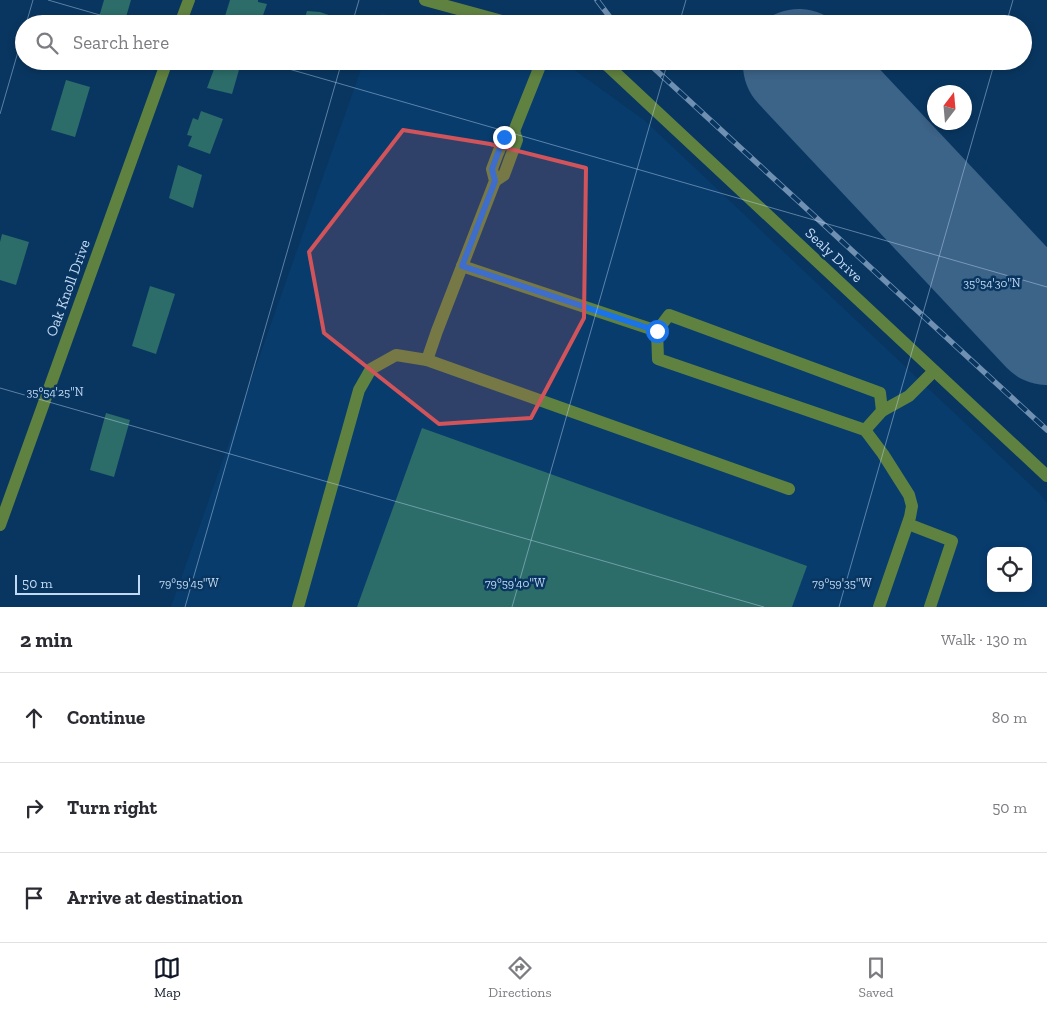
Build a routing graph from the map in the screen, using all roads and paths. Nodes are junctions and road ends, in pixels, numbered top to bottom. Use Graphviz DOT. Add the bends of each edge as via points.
graph roads {
  1 [pos="189,0"];
  2 [pos="425,0"];
  3 [pos="183,15"];
  4 [pos="480,15"];
  5 [pos="164,70"];
  6 [pos="538,70"];
  7 [pos="612,70"];
  8 [pos="462,266"];
  9 [pos="657,331"];
  10 [pos="427,360"];
  11 [pos="934,371"];
  12 [pos="882,411"];
  13 [pos="865,430"];
  14 [pos="1047,476"];
  15 [pos="789,489"];
  16 [pos="908,524"];
  17 [pos="0,526"];
  18 [pos="298,607"];
  19 [pos="879,607"];
  20 [pos="930,607"];
  1 -- 3 [label="street"];
  2 -- 4 [label="street"];
  5 -- 17 [label="street, Oak Knoll Drive"];
  6 -- 8 [label="street" via="514,131 504,137 492,169 495,181"];
  7 -- 11 [label="street, Sealy Drive"];
  8 -- 9 [label="street"];
  8 -- 10 [label="street"];
  9 -- 12 [label="street" via="669,315 880,393"];
  9 -- 13 [label="street" via="658,359"];
  10 -- 15 [label="street"];
  10 -- 18 [label="street" via="396,355 371,369 358,390"];
  11 -- 12 [label="street" via="909,396"];
  11 -- 14 [label="street, Sealy Drive"];
  12 -- 13 [label="street"];
  13 -- 16 [label="street" via="909,495 912,506"];
  16 -- 19 [label="street"];
  16 -- 20 [label="street" via="952,540"];
}
